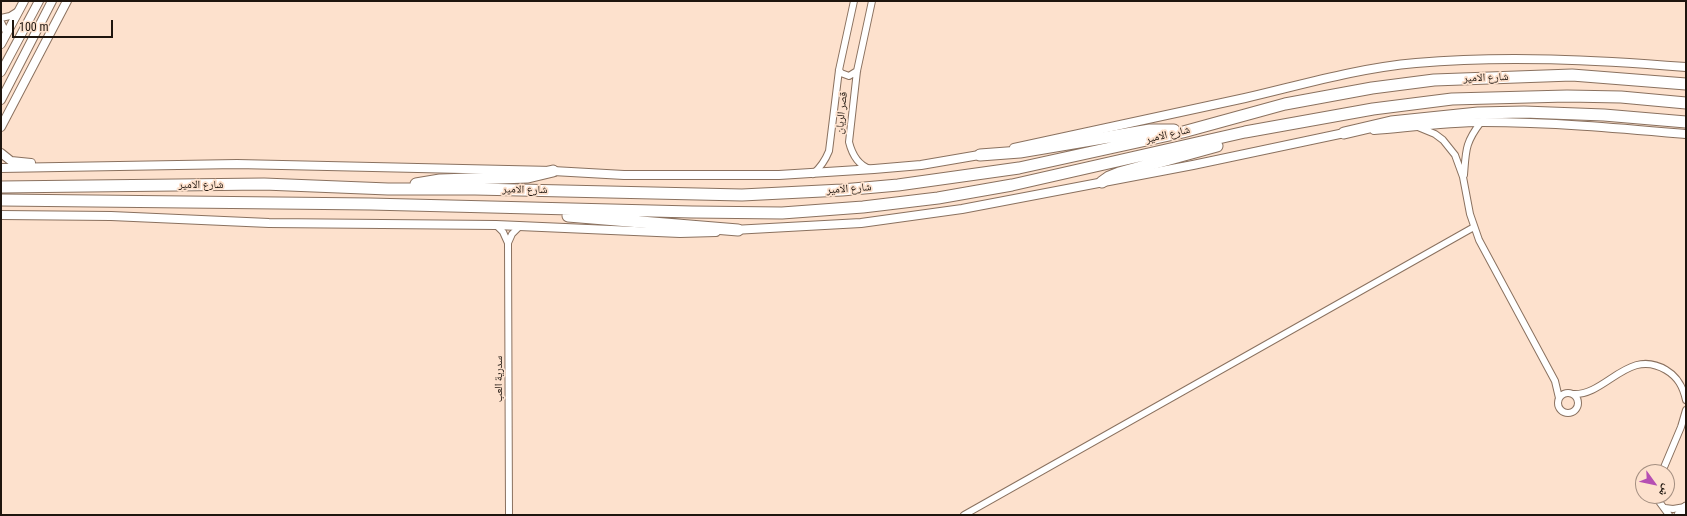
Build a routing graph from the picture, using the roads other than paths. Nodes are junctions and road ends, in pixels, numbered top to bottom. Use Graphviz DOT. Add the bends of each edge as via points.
graph roads {
  1 [pos="24,1"];
  2 [pos="38,1"];
  3 [pos="52,1"];
  4 [pos="67,1"];
  5 [pos="854,1"];
  6 [pos="872,1"];
  7 [pos="18,11"];
  8 [pos="1,18"];
  9 [pos="1,22"];
  10 [pos="7,34"];
  11 [pos="1,44"];
  12 [pos="1686,67"];
  13 [pos="839,70"];
  14 [pos="856,71"];
  15 [pos="1,72"];
  16 [pos="1686,84"];
  17 [pos="1,100"];
  18 [pos="1686,103"];
  19 [pos="1481,122"];
  20 [pos="1686,122"];
  21 [pos="1,125"];
  22 [pos="1417,127"];
  23 [pos="1182,132"];
  24 [pos="1245,132"];
  25 [pos="1344,133"];
  26 [pos="1686,134"];
  27 [pos="1,152"];
  28 [pos="980,155"];
  29 [pos="1,168"];
  30 [pos="62,168"];
  31 [pos="874,170"];
  32 [pos="554,171"];
  33 [pos="813,174"];
  34 [pos="1464,177"];
  35 [pos="1102,182"];
  36 [pos="1,187"];
  37 [pos="388,189"];
  38 [pos="1,200"];
  39 [pos="518,208"];
  40 [pos="1,216"];
  41 [pos="496,225"];
  42 [pos="520,226"];
  43 [pos="1474,227"];
  44 [pos="738,230"];
  45 [pos="508,243"];
  46 [pos="1555,381"];
  47 [pos="1588,392"];
  48 [pos="1571,394"];
  49 [pos="1559,398"];
  50 [pos="1686,400"];
  51 [pos="1579,403"];
  52 [pos="1686,410"];
  53 [pos="1665,464"];
  54 [pos="1662,504"];
  55 [pos="1686,507"];
  56 [pos="1665,508"];
  57 [pos="509,515"];
  58 [pos="964,515"];
  59 [pos="1669,515"];
  60 [pos="1679,515"];
  1 -- 7 [label="main road"];
  2 -- 15 [label="main road"];
  3 -- 17 [label="main road"];
  4 -- 21 [label="main road"];
  5 -- 13 [label="street, قصر الريان"];
  6 -- 14 [label="street, قصر الريان"];
  7 -- 8 [label="street"];
  7 -- 10 [label="main road"];
  9 -- 10 [label="street"];
  10 -- 11 [label="main road"];
  12 -- 28 [label="main road, شارع الامير" via="1528,58 1416,63 1362,71"];
  13 -- 14 [label="street, قصر الريان" via="849,76"];
  13 -- 33 [label="street, قصر الريان" via="828,151 825,161"];
  14 -- 31 [label="street, قصر الريان" via="849,142 857,160 864,167"];
  16 -- 23 [label="highway, شارع الامير" via="1572,75 1434,80 1285,104"];
  18 -- 24 [label="highway, شارع الامير" via="1621,97 1567,96 1452,99 1373,109"];
  19 -- 22 [label="main road"];
  19 -- 26 [label="main road" via="1584,124"];
  19 -- 34 [label="street" via="1466,146"];
  20 -- 25 [label="highway" via="1604,115 1478,113 1390,122"];
  22 -- 25 [label="main road"];
  22 -- 34 [label="street" via="1443,140 1455,155"];
  23 -- 28 [label="highway" via="1158,129 1020,152"];
  23 -- 37 [label="highway, شارع الامير" via="1019,168 842,190 742,195"];
  24 -- 35 [label="highway" via="1224,144 1119,173"];
  24 -- 39 [label="highway, شارع الامير" via="1012,185 938,198 863,207 782,213"];
  25 -- 35 [label="main road"];
  27 -- 30 [label="main road" via="16,162 48,164"];
  28 -- 31 [label="main road, شارع الامير"];
  29 -- 30 [label="main road, شارع الامير"];
  30 -- 32 [label="main road, شارع الامير" via="237,164"];
  31 -- 33 [label="main road, شارع الامير"];
  32 -- 33 [label="main road, شارع الامير" via="624,175"];
  32 -- 37 [label="highway" via="528,177 440,180"];
  34 -- 43 [label="street"];
  35 -- 44 [label="main road" via="1010,201 861,223"];
  36 -- 37 [label="highway, شارع الامير" via="264,184"];
  38 -- 39 [label="highway, شارع الامير"];
  39 -- 44 [label="highway" via="558,215"];
  40 -- 41 [label="main road" via="111,216 269,223"];
  41 -- 42 [label="main road"];
  41 -- 45 [label="street"];
  42 -- 44 [label="main road" via="680,233"];
  42 -- 45 [label="street"];
  43 -- 46 [label="street" via="1487,257"];
  43 -- 58 [label="street"];
  45 -- 57 [label="street, سدرية العب"];
  46 -- 48 [label="street"];
  46 -- 49 [label="street"];
  47 -- 48 [label="street"];
  47 -- 50 [label="street" via="1632,366 1651,364 1662,367 1679,381"];
  47 -- 51 [label="street"];
  48 -- 49 [label="street"];
  48 -- 51 [label="street" via="1576,396"];
  49 -- 51 [label="street" via="1559,408 1565,413 1575,411"];
  52 -- 53 [label="street"];
  54 -- 56 [label="street"];
  55 -- 56 [label="street"];
  55 -- 60 [label="main road"];
  56 -- 59 [label="street"];
}
